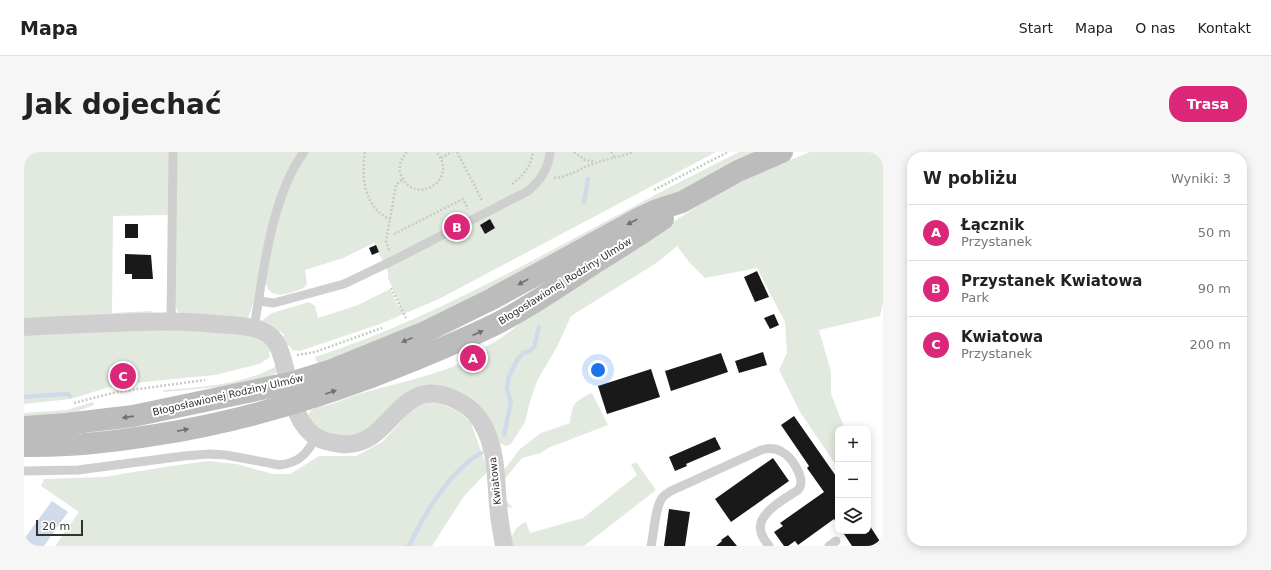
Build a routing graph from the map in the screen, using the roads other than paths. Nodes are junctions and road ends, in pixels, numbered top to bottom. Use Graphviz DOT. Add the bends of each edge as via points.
graph roads {
  1 [pos="173,152"];
  2 [pos="304,152"];
  3 [pos="550,152"];
  4 [pos="782,152"];
  5 [pos="258,301"];
  6 [pos="171,321"];
  7 [pos="24,327"];
  8 [pos="254,328"];
  9 [pos="292,393"];
  10 [pos="24,427"];
  11 [pos="316,437"];
  12 [pos="24,446"];
  13 [pos="24,471"];
  14 [pos="504,546"];
  15 [pos="651,546"];
  16 [pos="769,546"];
  1 -- 6 [label="lane"];
  2 -- 5 [label="lane" via="290,174 280,204 262,274"];
  3 -- 5 [label="lane" via="546,169 528,190 394,260 336,287 274,303"];
  4 -- 9 [label="main road, Błogosławionej Rodziny Ulmów" via="738,171 682,202 640,218 492,299 423,333 332,370"];
  5 -- 8 [label="lane"];
  6 -- 7 [label="street, Kwiatowa"];
  6 -- 8 [label="street, Kwiatowa"];
  8 -- 9 [label="street, Kwiatowa" via="265,332 277,344 284,360"];
  9 -- 10 [label="main road, Błogosławionej Rodziny Ulmów, one-way" via="133,416"];
  9 -- 11 [label="street, Kwiatowa" via="297,413 304,426"];
  12 -- 9 [label="main road, Błogosławionej Rodziny Ulmów, one-way" via="94,444 215,424"];
  11 -- 13 [label="lane" via="306,453 293,462 278,465 209,454 78,470"];
  11 -- 14 [label="street, Kwiatowa" via="327,442 343,444 360,442 376,434 409,400 424,394 448,396 462,402 481,421 487,432 495,462"];
  15 -- 16 [label="lane" via="657,511 663,497 672,490 768,448 784,453 800,473 802,482 798,490 763,517 760,524 761,533"];
}
